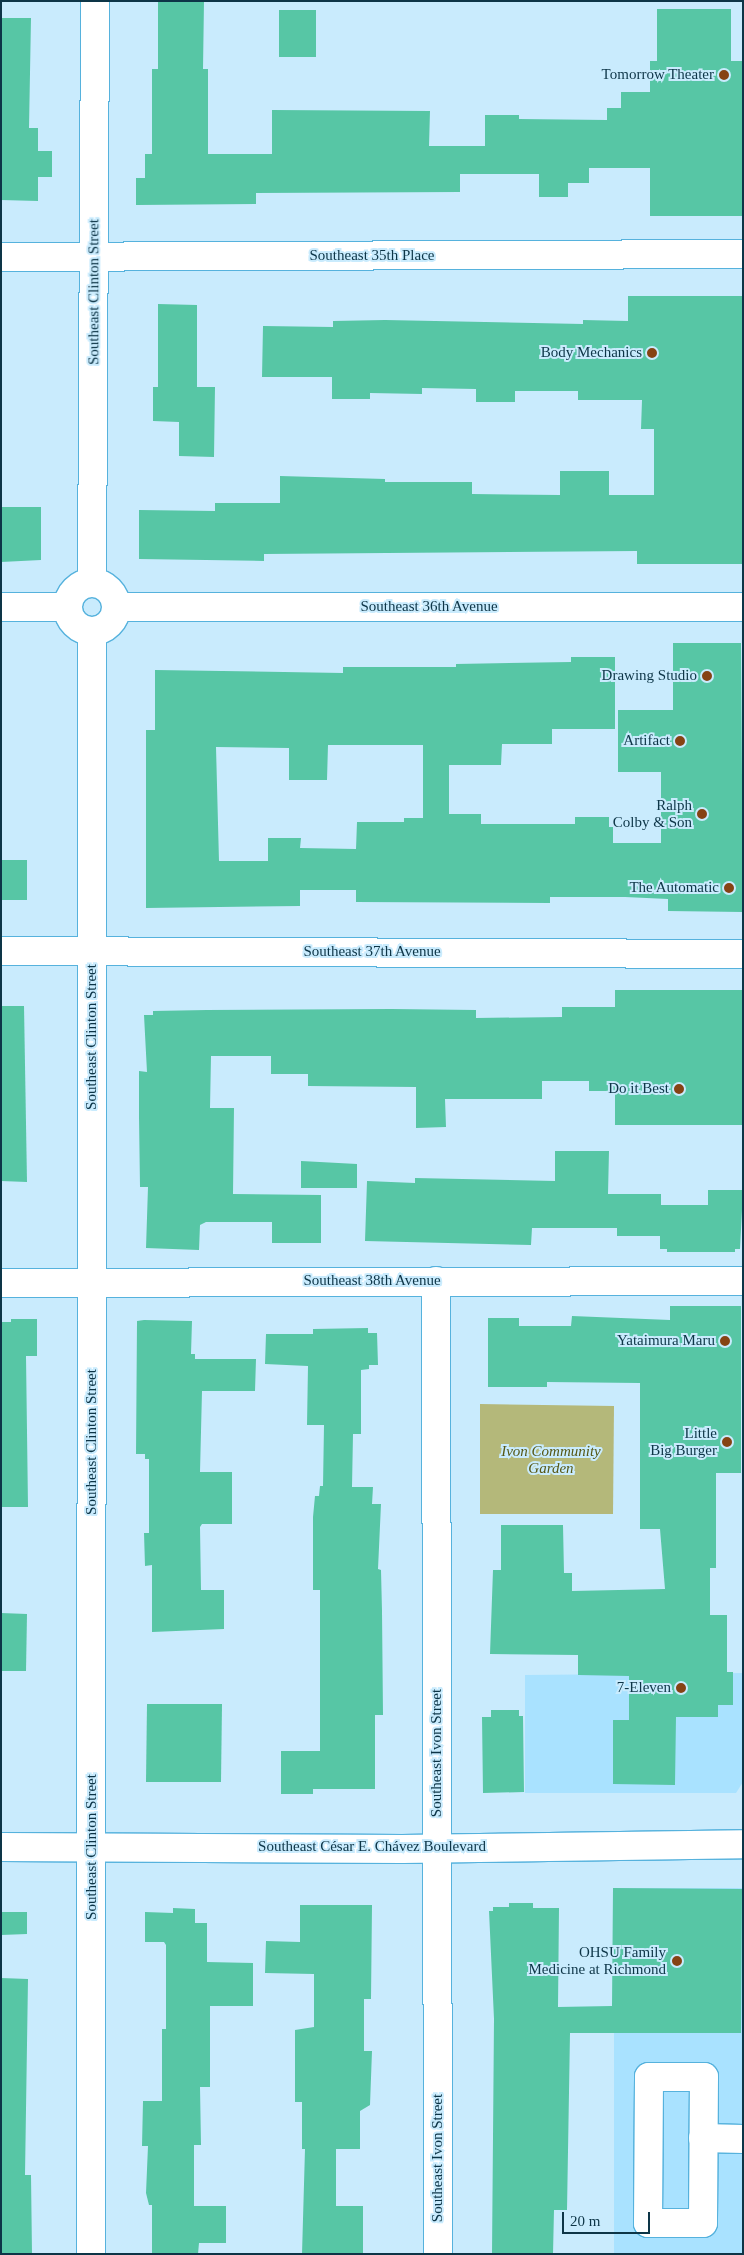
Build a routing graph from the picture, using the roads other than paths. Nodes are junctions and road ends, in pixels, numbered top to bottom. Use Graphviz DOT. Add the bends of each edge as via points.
graph roads {
  1 [pos="95,1"];
  2 [pos="743,254"];
  3 [pos="1,257"];
  4 [pos="94,258"];
  5 [pos="92,583"];
  6 [pos="1,607"];
  7 [pos="68,607"];
  8 [pos="116,607"];
  9 [pos="743,607"];
  10 [pos="92,631"];
  11 [pos="1,951"];
  12 [pos="92,952"];
  13 [pos="743,954"];
  14 [pos="436,1281"];
  15 [pos="743,1281"];
  16 [pos="1,1282"];
  17 [pos="92,1282"];
  18 [pos="743,1844"];
  19 [pos="1,1847"];
  20 [pos="92,1847"];
  21 [pos="438,1848"];
  22 [pos="703,2138"];
  23 [pos="743,2139"];
  24 [pos="91,2254"];
  25 [pos="438,2254"];
  1 -- 4 [label="street, Southeast Clinton Street"];
  2 -- 4 [label="street, Southeast 35th Place"];
  3 -- 4 [label="street, Southeast 35th Place"];
  4 -- 5 [label="street, Southeast Clinton Street"];
  5 -- 7 [label="street" via="77,589"];
  5 -- 8 [label="street" via="108,589"];
  6 -- 7 [label="street"];
  7 -- 10 [label="street" via="75,623"];
  8 -- 9 [label="street, Southeast 36th Avenue"];
  8 -- 10 [label="street" via="108,625"];
  10 -- 12 [label="street, Southeast Clinton Street"];
  11 -- 12 [label="street, Southeast 37th Avenue"];
  12 -- 13 [label="street, Southeast 37th Avenue"];
  12 -- 17 [label="street, Southeast Clinton Street"];
  14 -- 15 [label="street, Southeast 38th Avenue"];
  14 -- 17 [label="street, Southeast 38th Avenue"];
  14 -- 21 [label="street, Southeast Ivon Street"];
  16 -- 17 [label="street, Southeast 38th Avenue"];
  17 -- 20 [label="street, Southeast Clinton Street"];
  18 -- 21 [label="street, Southeast César E. Chávez Boulevard"];
  19 -- 20 [label="street, Southeast César E. Chávez Boulevard"];
  20 -- 21 [label="street, Southeast César E. Chávez Boulevard"];
  20 -- 24 [label="street, Southeast Clinton Street"];
  21 -- 25 [label="street, Southeast Ivon Street"];
  22 -- 22 [label="street" via="704,2077 649,2077 648,2223 703,2224"];
  22 -- 23 [label="street"];
}
